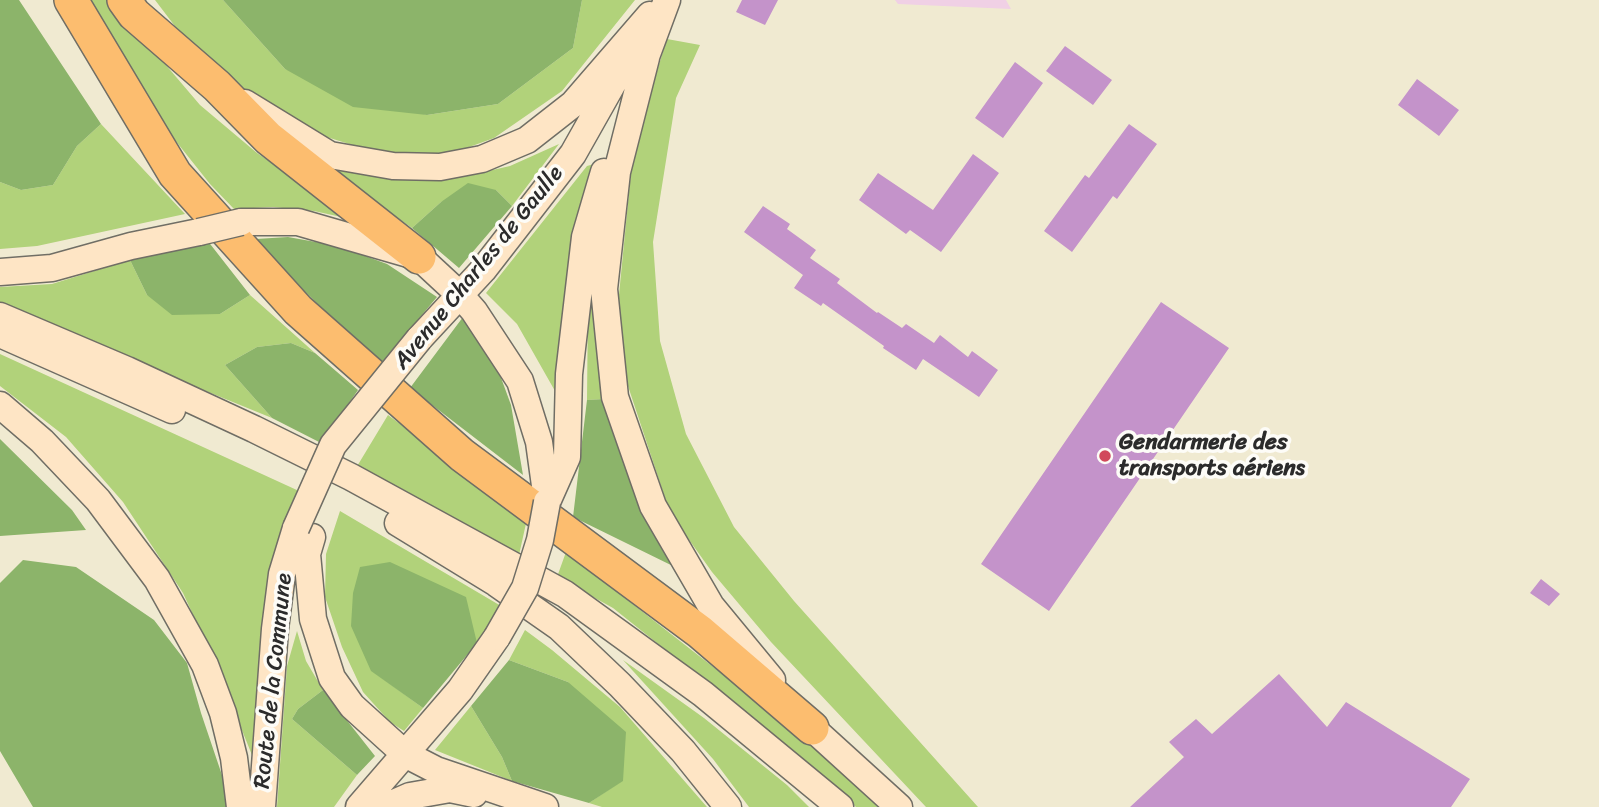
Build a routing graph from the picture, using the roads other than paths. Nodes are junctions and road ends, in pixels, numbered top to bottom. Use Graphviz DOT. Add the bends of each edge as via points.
graph roads {
  1 [pos="71,0"];
  2 [pos="124,0"];
  3 [pos="659,5"];
  4 [pos="646,58"];
  5 [pos="217,86"];
  6 [pos="419,257"];
  7 [pos="0,272"];
  8 [pos="460,295"];
  9 [pos="0,316"];
  10 [pos="0,334"];
  11 [pos="0,405"];
  12 [pos="366,408"];
  13 [pos="547,502"];
  14 [pos="304,533"];
  15 [pos="812,728"];
  16 [pos="773,751"];
  17 [pos="405,754"];
  18 [pos="380,799"];
  19 [pos="543,806"];
  20 [pos="240,807"];
  21 [pos="262,807"];
  22 [pos="359,807"];
  23 [pos="728,807"];
  24 [pos="830,807"];
  25 [pos="840,807"];
  26 [pos="899,807"];
  1 -- 15 [label="highway" via="175,174 298,310 462,455 700,632"];
  2 -- 5 [label="highway" via="134,15"];
  3 -- 4 [label="main road, Avenue Charles de Gaulle"];
  3 -- 5 [label="main road, Avenue Charles de Gaulle" via="573,104 527,140 482,159 440,167 393,166 330,155"];
  3 -- 8 [label="main road, Avenue Charles de Gaulle" via="573,154"];
  4 -- 13 [label="main road, Avenue Charles de Gaulle" via="585,237 569,374 567,457"];
  4 -- 15 [label="main road, Avenue Charles de Gaulle" via="617,172 604,289 615,397 653,506 711,606"];
  5 -- 6 [label="highway" via="268,138"];
  6 -- 7 [label="main road, bridge" via="298,222 241,222 52,268"];
  6 -- 8 [label="main road"];
  8 -- 12 [label="main road, Avenue Charles de Gaulle, bridge" via="419,338"];
  8 -- 13 [label="main road" via="520,381 539,442"];
  9 -- 16 [label="main road" via="267,435 565,594"];
  10 -- 23 [label="main road" via="295,468 487,577 559,627 620,685"];
  11 -- 20 [label="main road" via="98,500 157,579 205,665 223,713"];
  12 -- 14 [label="main road, Route de la Commune, bridge" via="333,445"];
  13 -- 17 [label="main road, bridge" via="525,588 460,690"];
  14 -- 17 [label="main road" via="313,619 332,678 352,706"];
  14 -- 21 [label="main road, Route de la Commune" via="282,574"];
  15 -- 26 [label="main road, Avenue Charles de Gaulle"];
  16 -- 24 [label="main road"];
  16 -- 25 [label="main road"];
  17 -- 18 [label="main road"];
  17 -- 19 [label="main road" via="436,771"];
  18 -- 19 [label="main road" via="450,789"];
  18 -- 22 [label="main road"];
}
